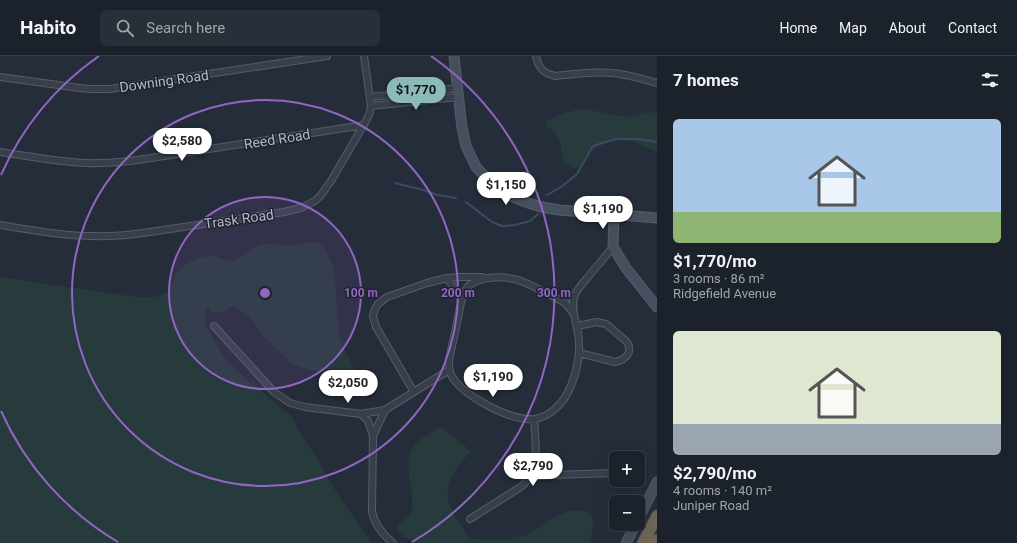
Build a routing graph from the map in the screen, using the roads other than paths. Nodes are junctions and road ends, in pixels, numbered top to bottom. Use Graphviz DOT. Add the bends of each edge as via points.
graph roads {
  1 [pos="327,56"];
  2 [pos="454,56"];
  3 [pos="536,56"];
  4 [pos="363,57"];
  5 [pos="0,77"];
  6 [pos="657,83"];
  7 [pos="458,92"];
  8 [pos="370,97"];
  9 [pos="371,106"];
  10 [pos="364,125"];
  11 [pos="0,152"];
  12 [pos="614,215"];
  13 [pos="657,218"];
  14 [pos="0,225"];
  15 [pos="613,247"];
  16 [pos="448,278"];
  17 [pos="489,278"];
  18 [pos="575,295"];
  19 [pos="462,299"];
  20 [pos="560,300"];
  21 [pos="657,306"];
  22 [pos="573,313"];
  23 [pos="214,326"];
  24 [pos="577,326"];
  25 [pos="579,353"];
  26 [pos="449,370"];
  27 [pos="414,392"];
  28 [pos="385,410"];
  29 [pos="361,414"];
  30 [pos="534,419"];
  31 [pos="373,436"];
  32 [pos="534,463"];
  33 [pos="609,473"];
  34 [pos="550,475"];
  35 [pos="530,477"];
  36 [pos="657,482"];
  37 [pos="645,506"];
  38 [pos="657,516"];
  39 [pos="470,519"];
  40 [pos="632,531"];
  41 [pos="657,540"];
  42 [pos="393,543"];
  43 [pos="626,543"];
  44 [pos="644,543"];
  45 [pos="655,543"];
  1 -- 5 [label="street, Downing Road" via="110,89 80,88"];
  2 -- 7 [label="main road"];
  3 -- 6 [label="street" via="541,70 550,75 611,73"];
  4 -- 8 [label="street, Trask Road"];
  7 -- 8 [label="street"];
  7 -- 9 [label="street"];
  7 -- 12 [label="main road" via="466,146 476,167 493,185 513,197 542,207"];
  8 -- 9 [label="street, Trask Road"];
  9 -- 10 [label="street, Trask Road"];
  10 -- 11 [label="street, Reed Road" via="99,164"];
  10 -- 14 [label="street, Trask Road" via="326,188 314,201 301,208 144,233 109,236 72,235"];
  12 -- 13 [label="main road"];
  12 -- 15 [label="main road"];
  15 -- 18 [label="street"];
  15 -- 21 [label="main road" via="626,268"];
  16 -- 17 [label="street"];
  16 -- 19 [label="street"];
  16 -- 27 [label="street" via="387,296 375,309 373,316 376,327"];
  17 -- 19 [label="street" via="471,284"];
  17 -- 20 [label="street" via="511,278"];
  18 -- 20 [label="street"];
  18 -- 22 [label="street"];
  19 -- 26 [label="street"];
  20 -- 22 [label="street"];
  22 -- 24 [label="street"];
  23 -- 29 [label="street" via="284,400 305,407"];
  24 -- 25 [label="street"];
  24 -- 25 [label="street" via="597,322 606,324 626,341 630,348 627,356 615,362"];
  25 -- 30 [label="street" via="571,385 565,397 557,408 543,417"];
  26 -- 27 [label="street"];
  26 -- 30 [label="street" via="459,384 487,405 510,415"];
  27 -- 28 [label="street"];
  28 -- 29 [label="street"];
  28 -- 31 [label="street"];
  29 -- 31 [label="street" via="368,421"];
  30 -- 32 [label="street"];
  31 -- 42 [label="street" via="372,512 379,529"];
  32 -- 34 [label="street"];
  32 -- 35 [label="street"];
  33 -- 34 [label="street"];
  34 -- 35 [label="street"];
  35 -- 39 [label="street" via="525,484"];
  36 -- 37 [label="main road"];
  38 -- 44 [label="highway"];
  40 -- 43 [label="main road"];
  41 -- 45 [label="highway"];
}
